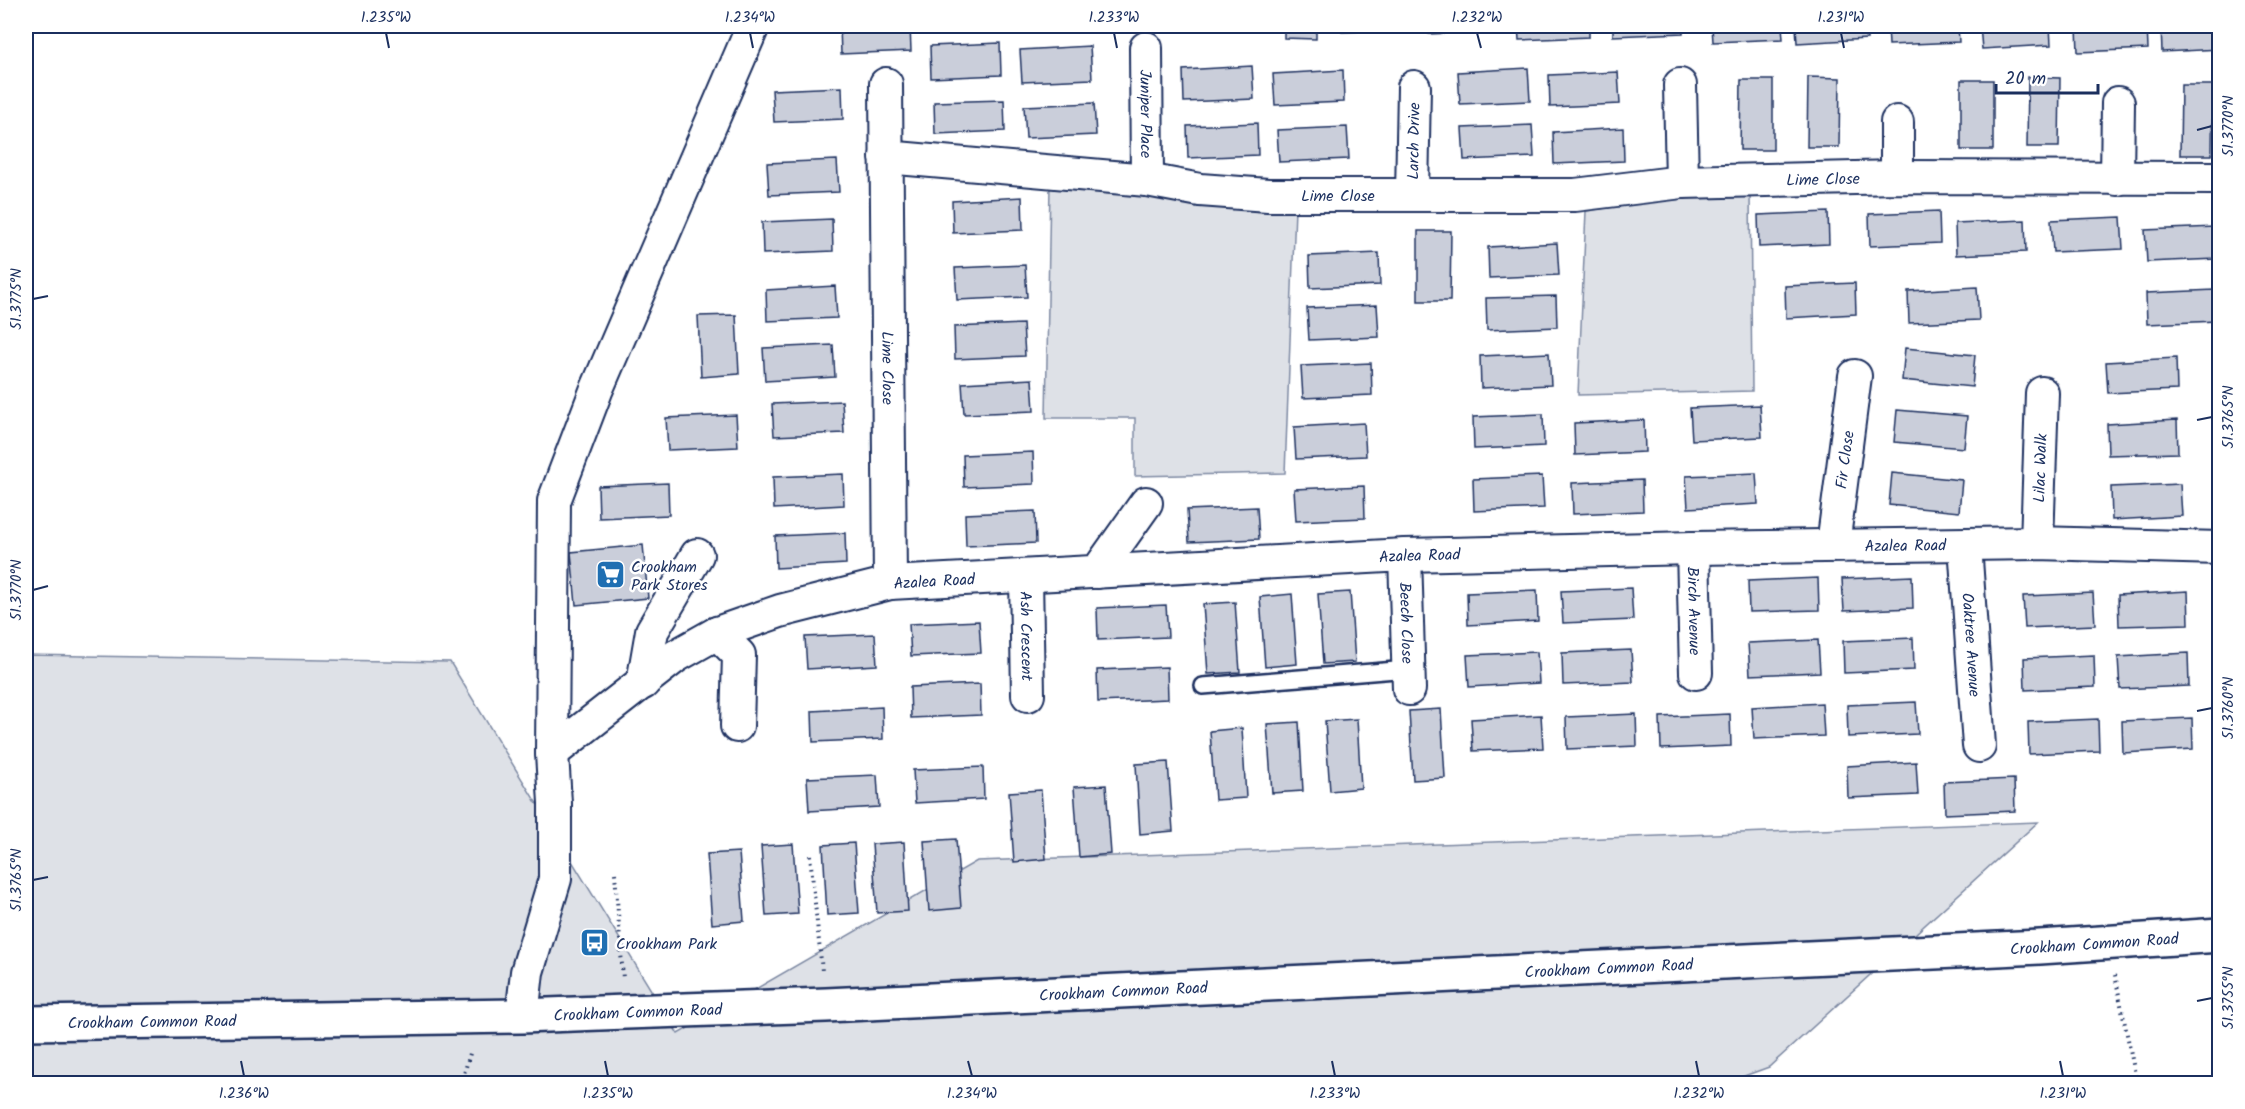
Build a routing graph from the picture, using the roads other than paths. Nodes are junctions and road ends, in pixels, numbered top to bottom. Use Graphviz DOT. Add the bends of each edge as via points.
graph roads {
  1 [pos="753,26"];
  2 [pos="1146,48"];
  3 [pos="886,84"];
  4 [pos="1680,85"];
  5 [pos="1414,87"];
  6 [pos="2118,103"];
  7 [pos="1897,122"];
  8 [pos="886,157"];
  9 [pos="1896,177"];
  10 [pos="2117,178"];
  11 [pos="2220,178"];
  12 [pos="1147,180"];
  13 [pos="1682,182"];
  14 [pos="1412,195"];
  15 [pos="1855,376"];
  16 [pos="2042,393"];
  17 [pos="1146,503"];
  18 [pos="2037,543"];
  19 [pos="1833,545"];
  20 [pos="1965,545"];
  21 [pos="1693,548"];
  22 [pos="2220,548"];
  23 [pos="697,555"];
  24 [pos="1405,555"];
  25 [pos="1097,572"];
  26 [pos="1026,576"];
  27 [pos="890,583"];
  28 [pos="717,633"];
  29 [pos="1696,673"];
  30 [pos="1409,679"];
  31 [pos="643,682"];
  32 [pos="1203,686"];
  33 [pos="1028,695"];
  34 [pos="737,726"];
  35 [pos="1979,746"];
  36 [pos="552,753"];
  37 [pos="2220,935"];
  38 [pos="522,1016"];
  39 [pos="26,1023"];
  1 -- 36 [label="street" via="596,391 554,501"];
  2 -- 12 [label="street, Juniper Place"];
  3 -- 8 [label="street"];
  4 -- 13 [label="street"];
  5 -- 14 [label="street, Larch Drive"];
  6 -- 10 [label="street"];
  7 -- 9 [label="street"];
  8 -- 12 [label="street, Lime Close"];
  8 -- 27 [label="street, Lime Close"];
  9 -- 10 [label="street, Lime Close"];
  9 -- 13 [label="street, Lime Close"];
  10 -- 11 [label="street, Lime Close"];
  12 -- 14 [label="street, Lime Close" via="1200,190 1268,195"];
  13 -- 14 [label="street, Lime Close" via="1575,195"];
  15 -- 19 [label="street, Fir Close"];
  16 -- 18 [label="street, Lilac Walk"];
  17 -- 25 [label="street"];
  18 -- 20 [label="street, Azalea Road"];
  18 -- 22 [label="street, Azalea Road"];
  19 -- 20 [label="street, Azalea Road"];
  19 -- 21 [label="street, Azalea Road"];
  20 -- 35 [label="street, Oaktree Avenue"];
  21 -- 24 [label="street, Azalea Road"];
  21 -- 29 [label="street, Birch Avenue"];
  23 -- 31 [label="street" via="652,631"];
  24 -- 25 [label="street, Azalea Road"];
  24 -- 30 [label="street, Beech Close"];
  25 -- 26 [label="street, Azalea Road"];
  26 -- 27 [label="street, Azalea Road"];
  26 -- 33 [label="street, Ash Crescent"];
  27 -- 28 [label="street, Azalea Road" via="780,611"];
  28 -- 31 [label="street, Azalea Road" via="676,656"];
  28 -- 34 [label="street" via="739,655"];
  30 -- 32 [label="lane"];
  31 -- 36 [label="street, Azalea Road"];
  36 -- 38 [label="street" via="555,879 527,972"];
  37 -- 38 [label="street, Crookham Common Road" via="826,1005"];
  38 -- 39 [label="street, Crookham Common Road"];
}
